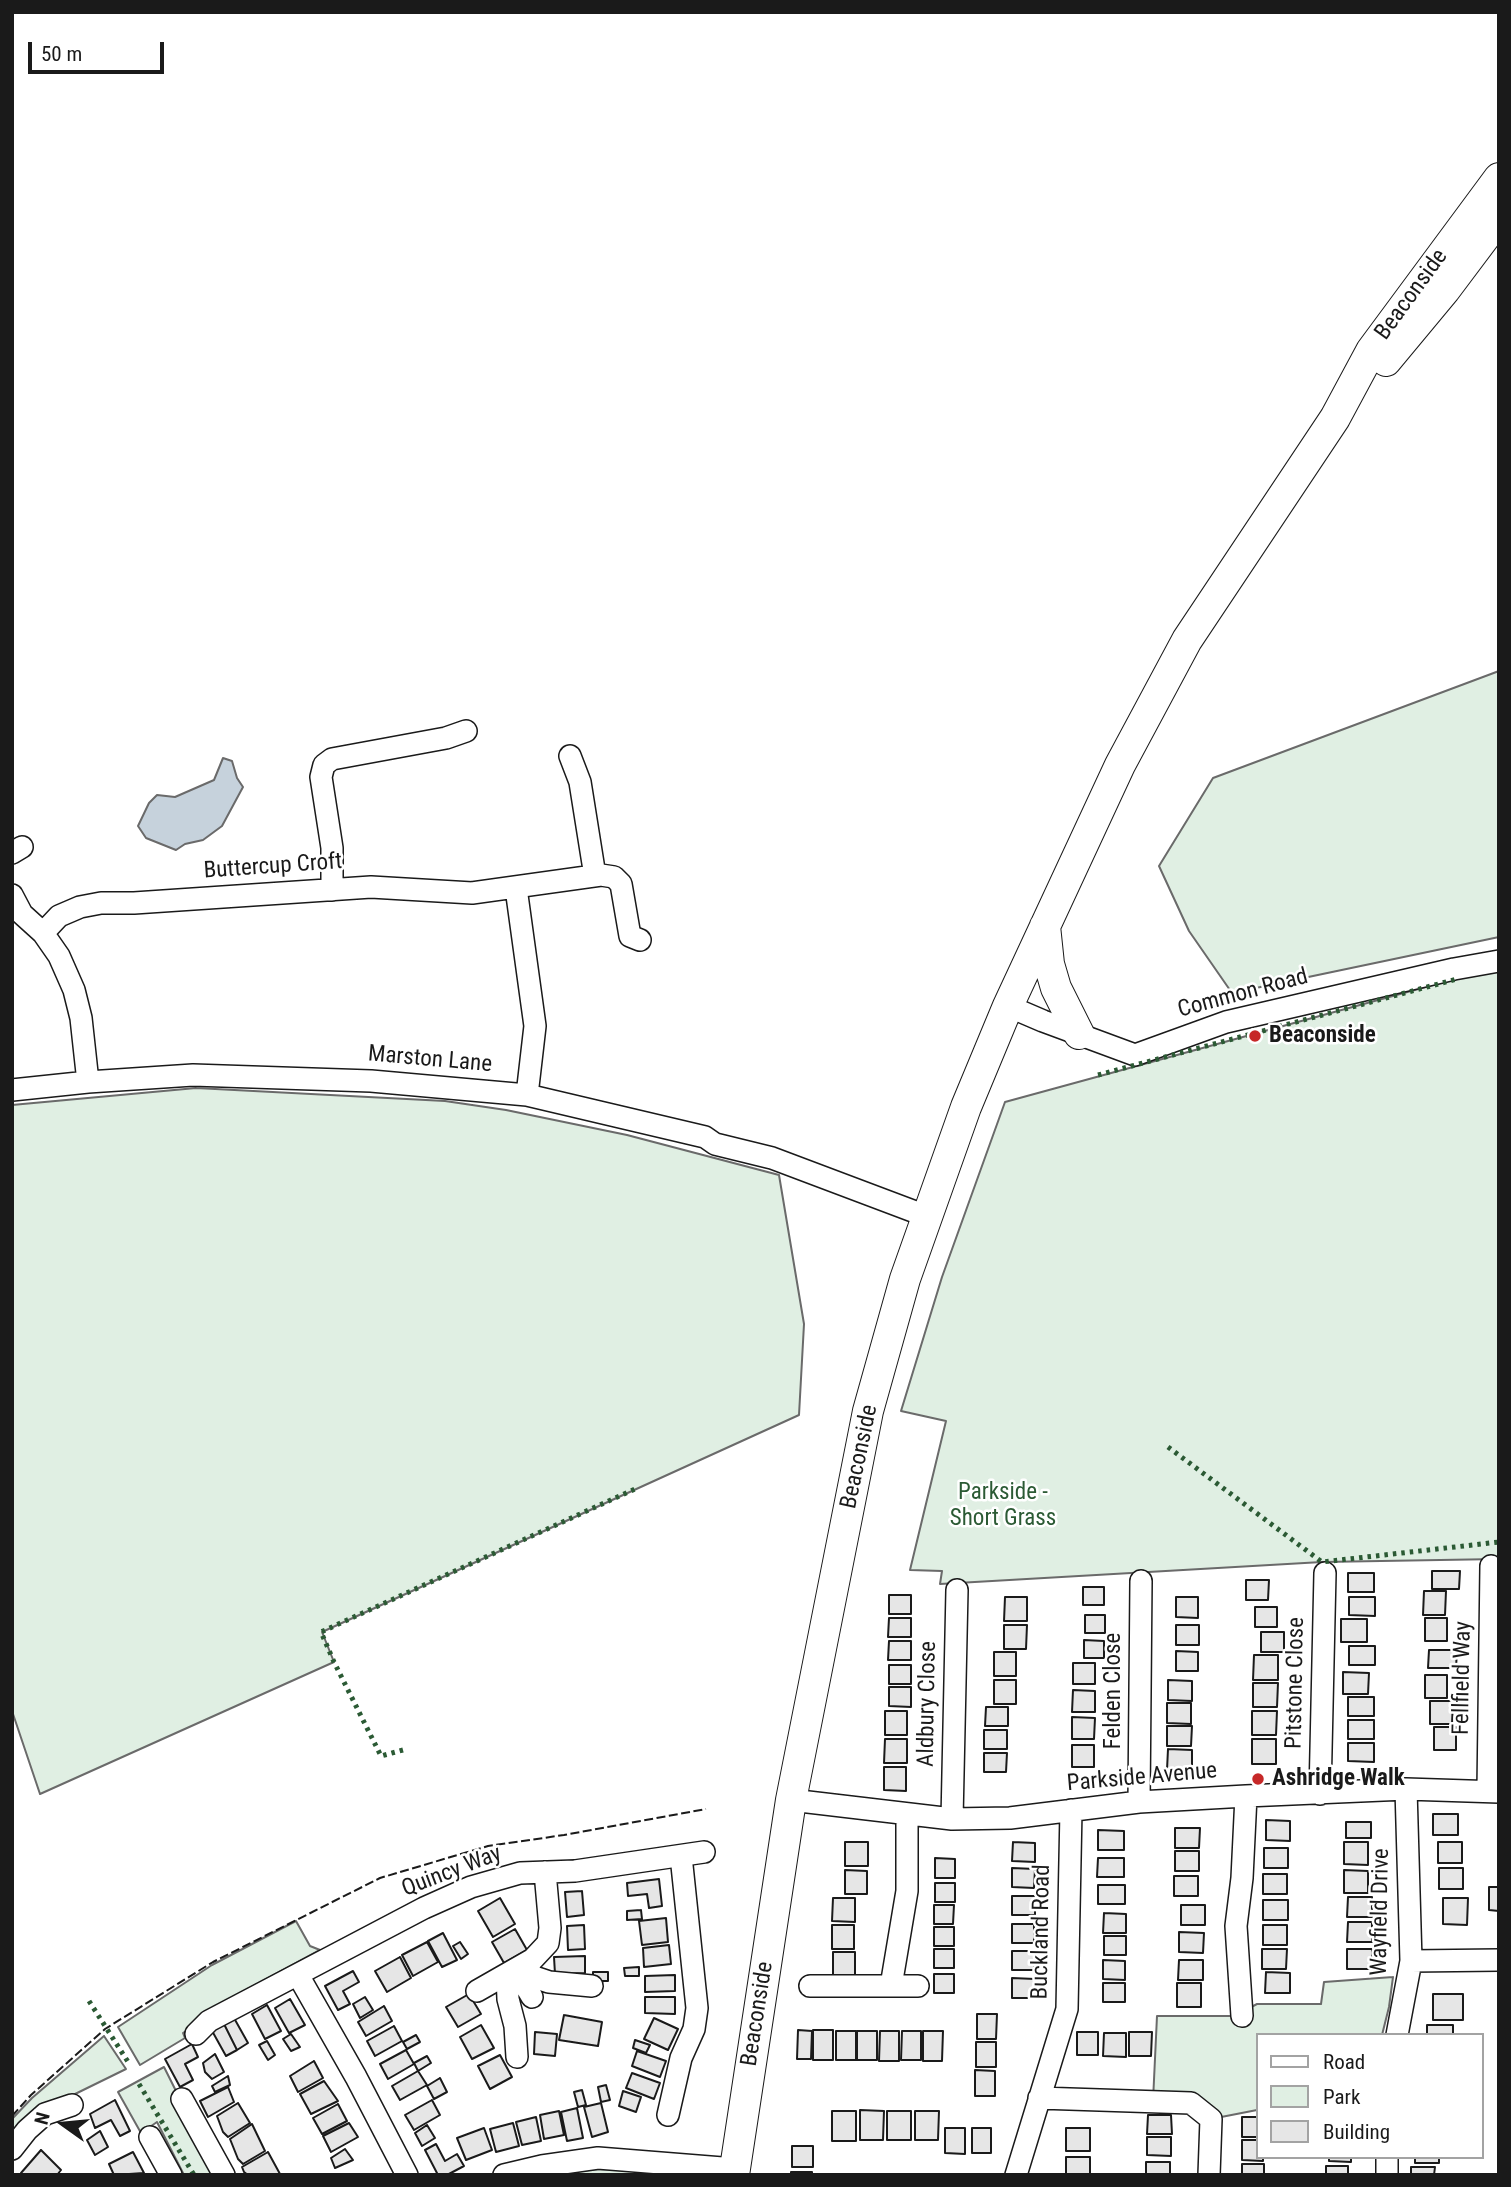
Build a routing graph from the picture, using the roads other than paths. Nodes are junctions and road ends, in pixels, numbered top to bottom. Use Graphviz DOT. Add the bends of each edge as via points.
graph roads {
  1 [pos="1499,178"];
  2 [pos="1499,218"];
  3 [pos="1335,418"];
  4 [pos="466,732"];
  5 [pos="570,756"];
  6 [pos="598,876"];
  7 [pos="516,888"];
  8 [pos="332,890"];
  9 [pos="12,895"];
  10 [pos="1045,926"];
  11 [pos="43,933"];
  12 [pos="640,940"];
  13 [pos="1499,961"];
  14 [pos="1008,1006"];
  15 [pos="1079,1034"];
  16 [pos="88,1082"];
  17 [pos="12,1090"];
  18 [pos="527,1095"];
  19 [pos="926,1216"];
  20 [pos="1491,1566"];
  21 [pos="1325,1573"];
  22 [pos="1141,1581"];
  23 [pos="957,1590"];
  24 [pos="1406,1789"];
  25 [pos="1494,1791"];
  26 [pos="1320,1794"];
  27 [pos="1245,1796"];
  28 [pos="791,1800"];
  29 [pos="1139,1802"];
  30 [pos="1071,1810"];
  31 [pos="906,1814"];
  32 [pos="952,1819"];
  33 [pos="704,1852"];
  34 [pos="681,1856"];
  35 [pos="545,1872"];
  36 [pos="1499,1960"];
  37 [pos="1411,1961"];
  38 [pos="516,1970"];
  39 [pos="298,1975"];
  40 [pos="592,1986"];
  41 [pos="810,1986"];
  42 [pos="891,1986"];
  43 [pos="918,1986"];
  44 [pos="477,1991"];
  45 [pos="532,1997"];
  46 [pos="1242,2016"];
  47 [pos="1397,2033"];
  48 [pos="196,2034"];
  49 [pos="517,2057"];
  50 [pos="1039,2098"];
  51 [pos="182,2099"];
  52 [pos="72,2105"];
  53 [pos="668,2115"];
  54 [pos="150,2137"];
  55 [pos="12,2149"];
  56 [pos="735,2172"];
  57 [pos="171,2175"];
  58 [pos="224,2175"];
  59 [pos="407,2175"];
  60 [pos="504,2175"];
  61 [pos="1016,2175"];
  62 [pos="1209,2175"];
  1 -- 3 [label="highway, Beaconside" via="1371,351"];
  2 -- 3 [label="highway, Beaconside" via="1445,290"];
  3 -- 10 [label="highway, Beaconside" via="1187,639 1120,765"];
  4 -- 8 [label="street" via="332,759 324,765 321,777 332,848"];
  5 -- 6 [label="street" via="580,782"];
  6 -- 7 [label="street, Buttercup Croft"];
  6 -- 12 [label="street" via="614,877 621,884 630,936"];
  7 -- 8 [label="street, Buttercup Croft" via="461,893 396,886"];
  7 -- 18 [label="street" via="535,1026"];
  8 -- 11 [label="street, Buttercup Croft" via="101,903 59,916"];
  9 -- 11 [label="street" via="22,914"];
  10 -- 14 [label="highway, Beaconside"];
  10 -- 15 [label="highway" via="1056,988"];
  11 -- 16 [label="street" via="75,990"];
  13 -- 15 [label="street, Common Road" via="1226,1022 1135,1055"];
  14 -- 15 [label="street, Common Road"];
  14 -- 19 [label="highway, Beaconside"];
  16 -- 17 [label="street, Marston Lane"];
  16 -- 18 [label="street, Marston Lane" via="193,1075 371,1081"];
  18 -- 19 [label="street, Marston Lane" via="772,1157"];
  19 -- 28 [label="highway, Beaconside" via="868,1411"];
  20 -- 25 [label="street, Fellfield Way"];
  21 -- 26 [label="street, Pitstone Close"];
  22 -- 29 [label="street, Felden Close"];
  23 -- 32 [label="street, Aldbury Close"];
  24 -- 25 [label="street, Parkside Avenue"];
  24 -- 26 [label="street, Parkside Avenue"];
  24 -- 37 [label="street, Wayfield Drive"];
  26 -- 27 [label="street, Parkside Avenue"];
  27 -- 29 [label="street, Parkside Avenue"];
  27 -- 46 [label="street" via="1236,1926"];
  28 -- 31 [label="street, Parkside Avenue"];
  28 -- 56 [label="highway, Beaconside"];
  29 -- 30 [label="street, Parkside Avenue"];
  30 -- 32 [label="street, Parkside Avenue"];
  30 -- 50 [label="street, Buckland Road" via="1067,2009"];
  31 -- 32 [label="street, Parkside Avenue"];
  31 -- 42 [label="street" via="907,1891"];
  33 -- 34 [label="street, Quincy Way"];
  34 -- 35 [label="street, Quincy Way"];
  34 -- 53 [label="street" via="697,2008"];
  35 -- 38 [label="street" via="551,1928 548,1943"];
  35 -- 39 [label="street, Quincy Way" via="520,1873 471,1887"];
  36 -- 37 [label="street"];
  37 -- 47 [label="street, Wayfield Drive"];
  38 -- 40 [label="street" via="549,1982"];
  38 -- 44 [label="street"];
  38 -- 45 [label="street"];
  38 -- 49 [label="street" via="508,1999"];
  39 -- 48 [label="street, Quincy Way" via="208,2021"];
  39 -- 59 [label="street"];
  41 -- 42 [label="street"];
  42 -- 43 [label="street"];
  50 -- 61 [label="street, Buckland Road"];
  50 -- 62 [label="street" via="1191,2103 1211,2119"];
  51 -- 58 [label="street"];
  52 -- 55 [label="street" via="45,2114"];
  54 -- 57 [label="street"];
  56 -- 60 [label="street" via="598,2158"];
}
